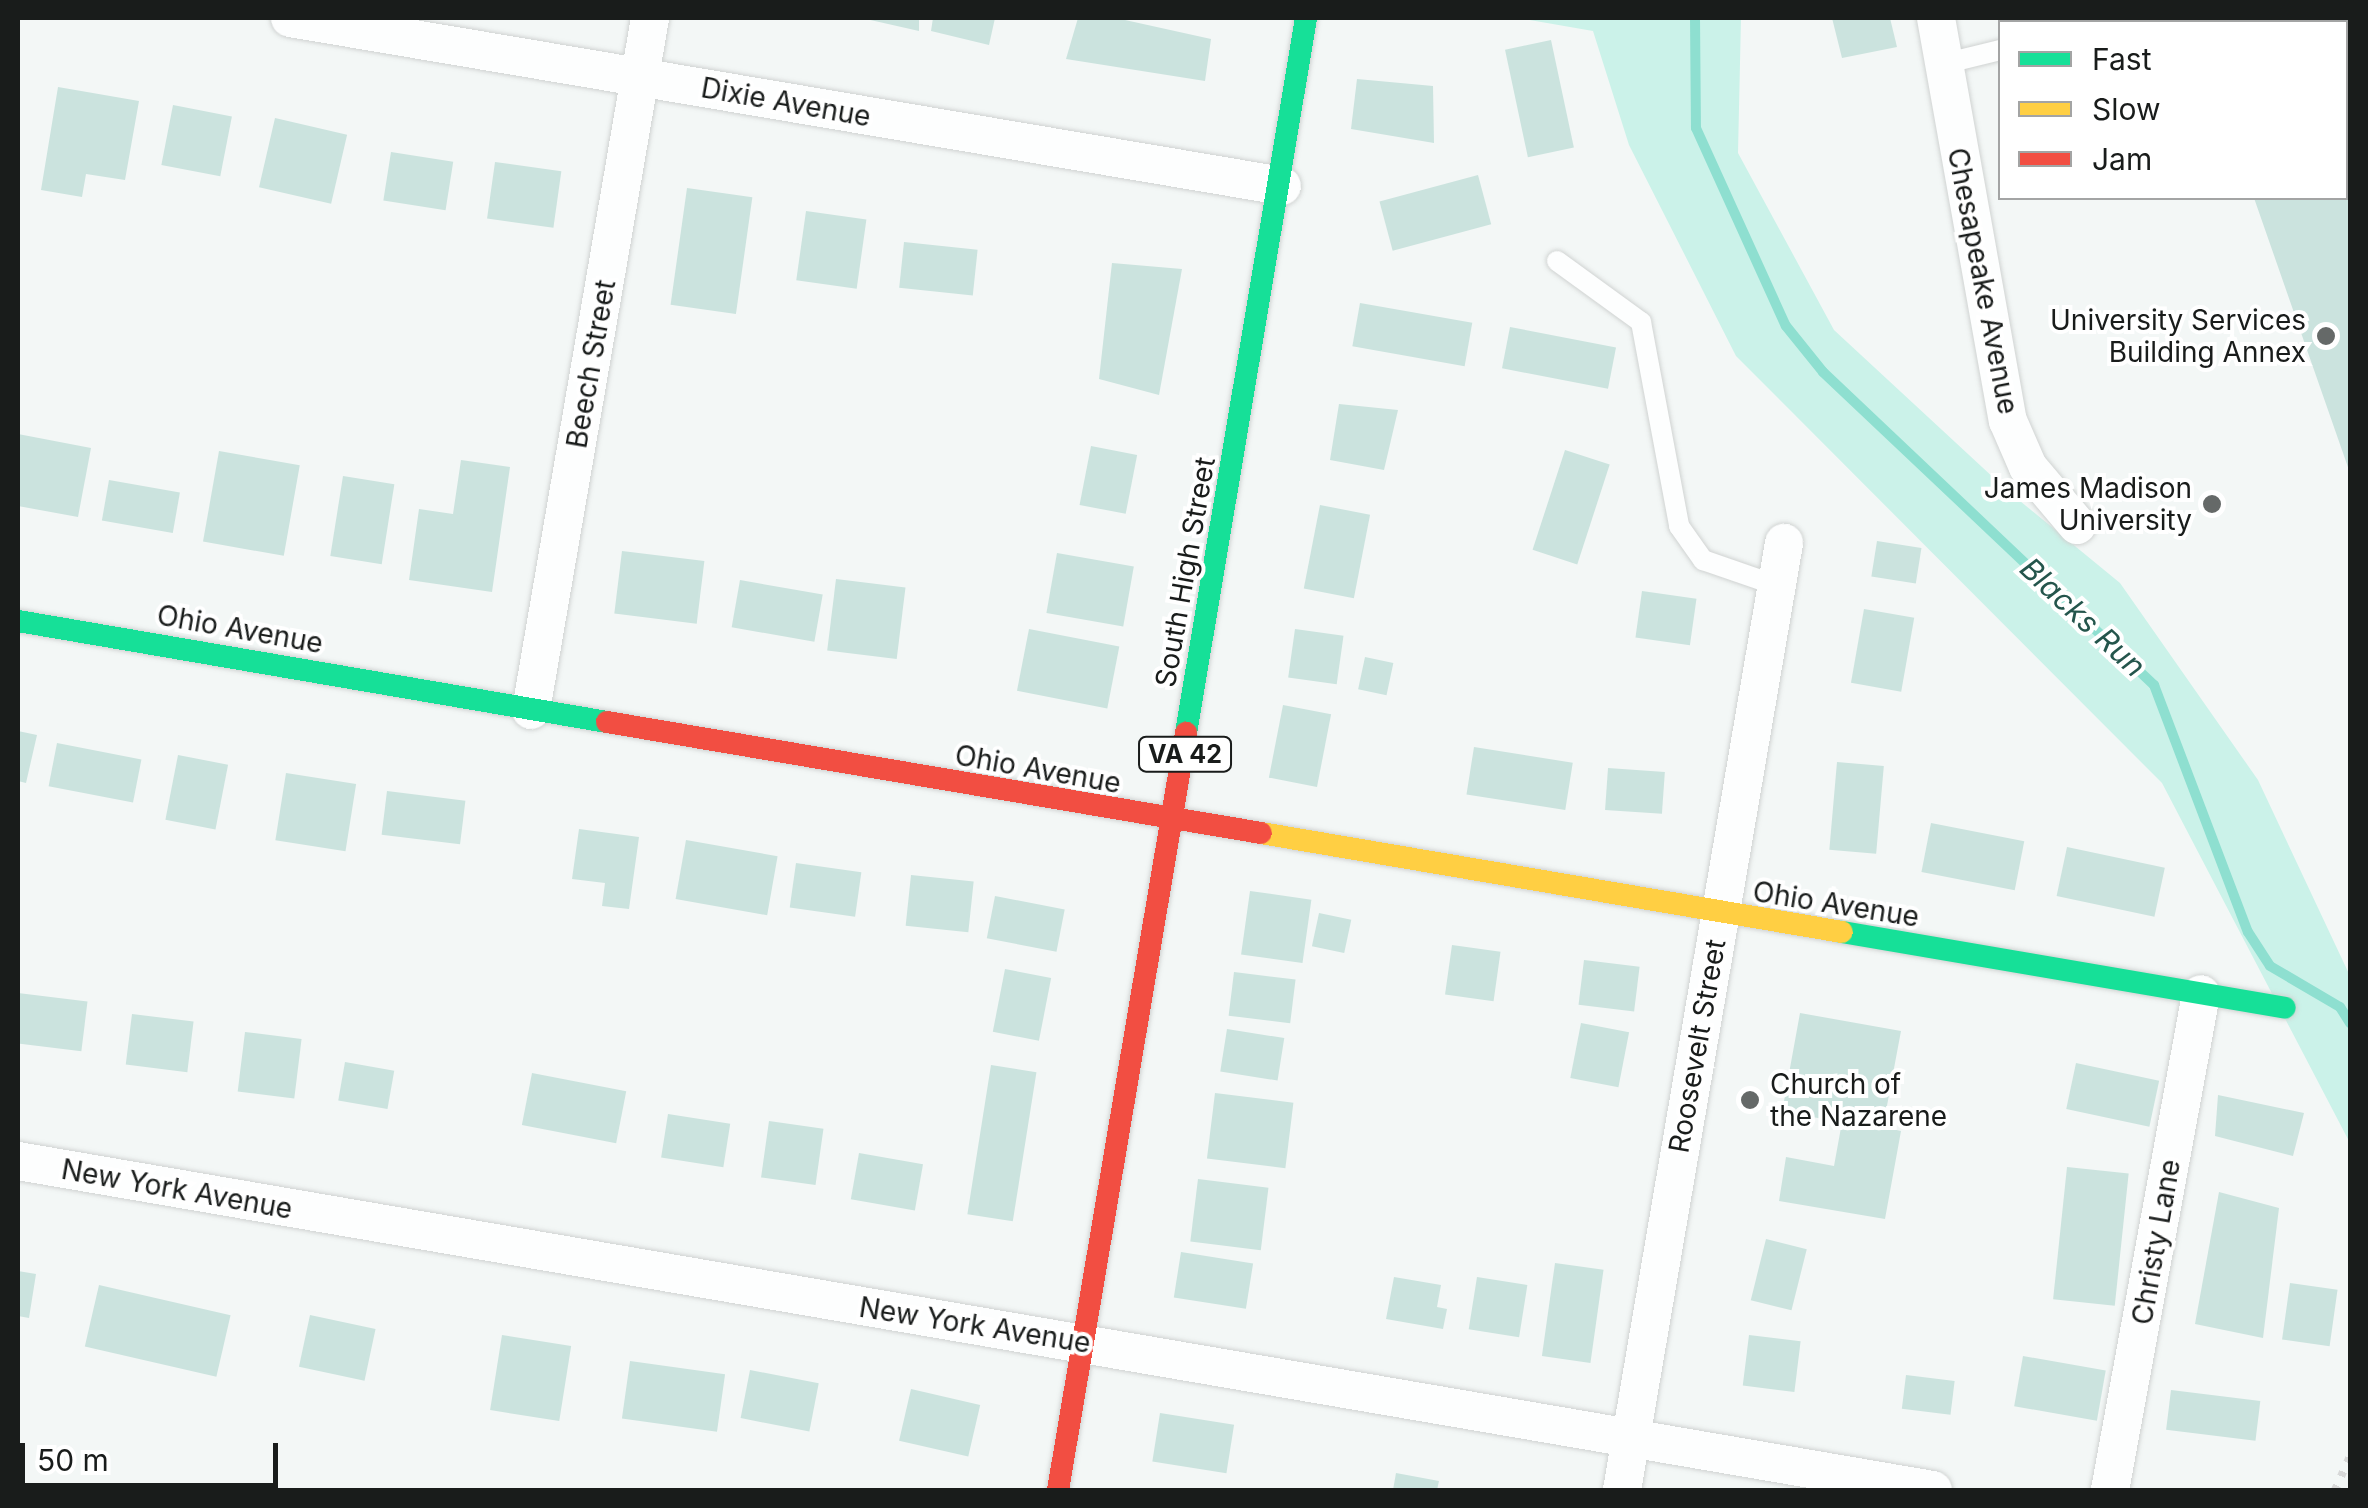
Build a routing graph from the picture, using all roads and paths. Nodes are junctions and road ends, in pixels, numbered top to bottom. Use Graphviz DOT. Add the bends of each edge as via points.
graph roads {
  1 [pos="290,18"];
  2 [pos="650,18"];
  3 [pos="1306,18"];
  4 [pos="1936,18"];
  5 [pos="1998,50"];
  6 [pos="1943,64"];
  7 [pos="640,76"];
  8 [pos="1282,186"];
  9 [pos="1557,262"];
  10 [pos="2076,525"];
  11 [pos="1784,543"];
  12 [pos="1776,585"];
  13 [pos="18,621"];
  14 [pos="531,710"];
  15 [pos="1173,823"];
  16 [pos="1720,916"];
  17 [pos="2201,994"];
  18 [pos="2285,1008"];
  19 [pos="18,1161"];
  20 [pos="1084,1342"];
  21 [pos="1631,1438"];
  22 [pos="1058,1490"];
  23 [pos="1622,1490"];
  24 [pos="1933,1490"];
  25 [pos="2110,1490"];
  1 -- 7 [label="street, Dixie Avenue"];
  2 -- 7 [label="street, Beech Street"];
  3 -- 8 [label="street, South High Street / VA 42"];
  4 -- 6 [label="street, Chesapeake Avenue"];
  5 -- 6 [label="lane"];
  6 -- 10 [label="street, Chesapeake Avenue" via="2008,421 2037,481"];
  7 -- 8 [label="street, Dixie Avenue"];
  7 -- 14 [label="street, Beech Street"];
  8 -- 15 [label="street, South High Street / VA 42"];
  9 -- 12 [label="lane" via="1641,322 1679,526 1703,560"];
  11 -- 12 [label="street, Roosevelt Street"];
  12 -- 16 [label="street, Roosevelt Street"];
  13 -- 14 [label="street, Ohio Avenue"];
  14 -- 15 [label="street, Ohio Avenue"];
  15 -- 16 [label="street, Ohio Avenue"];
  15 -- 20 [label="street, South High Street / VA 42"];
  16 -- 17 [label="street, Ohio Avenue"];
  16 -- 21 [label="street, Roosevelt Street"];
  17 -- 18 [label="street, Ohio Avenue"];
  17 -- 25 [label="street, Christy Lane"];
  19 -- 20 [label="street, New York Avenue"];
  20 -- 21 [label="street, New York Avenue"];
  20 -- 22 [label="street, South High Street / VA 42"];
  21 -- 23 [label="street, Roosevelt Street"];
  21 -- 24 [label="street, New York Avenue"];
}
